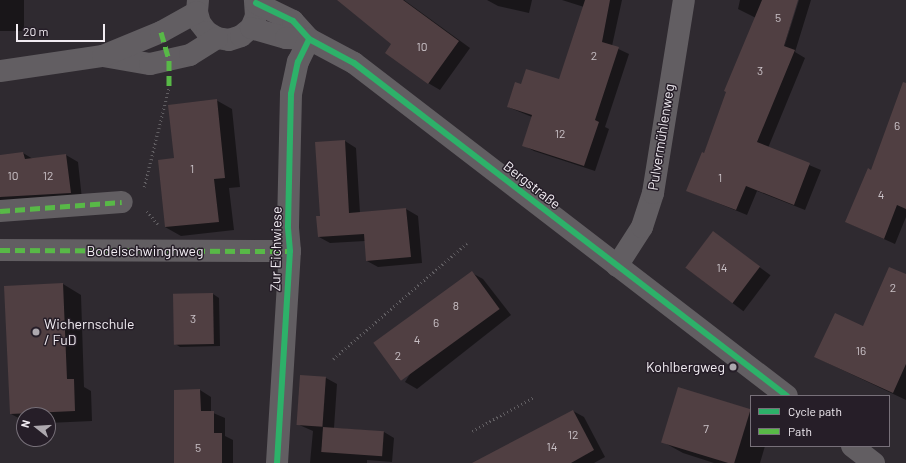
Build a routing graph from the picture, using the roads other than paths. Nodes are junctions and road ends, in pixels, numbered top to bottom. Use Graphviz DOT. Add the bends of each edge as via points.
graph roads {
  1 [pos="684,0"];
  2 [pos="256,2"];
  3 [pos="198,6"];
  4 [pos="251,28"];
  5 [pos="217,38"];
  6 [pos="309,39"];
  7 [pos="103,56"];
  8 [pos="0,71"];
  9 [pos="132,198"];
  10 [pos="0,210"];
  11 [pos="0,250"];
  12 [pos="290,251"];
  13 [pos="617,266"];
  14 [pos="786,395"];
  15 [pos="853,447"];
  16 [pos="277,463"];
  17 [pos="874,463"];
  1 -- 13 [label="street, Pulvermühlenweg" via="653,193 642,226"];
  2 -- 4 [label="street, Bergstraße" via="256,16"];
  2 -- 6 [label="street, Bergstraße" via="293,21"];
  3 -- 5 [label="street" via="200,23 207,32"];
  3 -- 7 [label="street" via="161,32"];
  4 -- 5 [label="street" via="241,36 229,40"];
  4 -- 6 [label="street, Bergstraße" via="286,38"];
  5 -- 7 [label="street" via="190,55 150,64"];
  6 -- 12 [label="street, Zur Eichwiese" via="298,62 291,94 288,226"];
  6 -- 13 [label="street, Bergstraße" via="354,63"];
  7 -- 8 [label="street"];
  9 -- 10 [label="street"];
  11 -- 12 [label="street, Bodelschwinghweg"];
  12 -- 16 [label="street, Zur Eichwiese"];
  13 -- 14 [label="street, Bergstraße"];
  15 -- 17 [label="street"];
}
